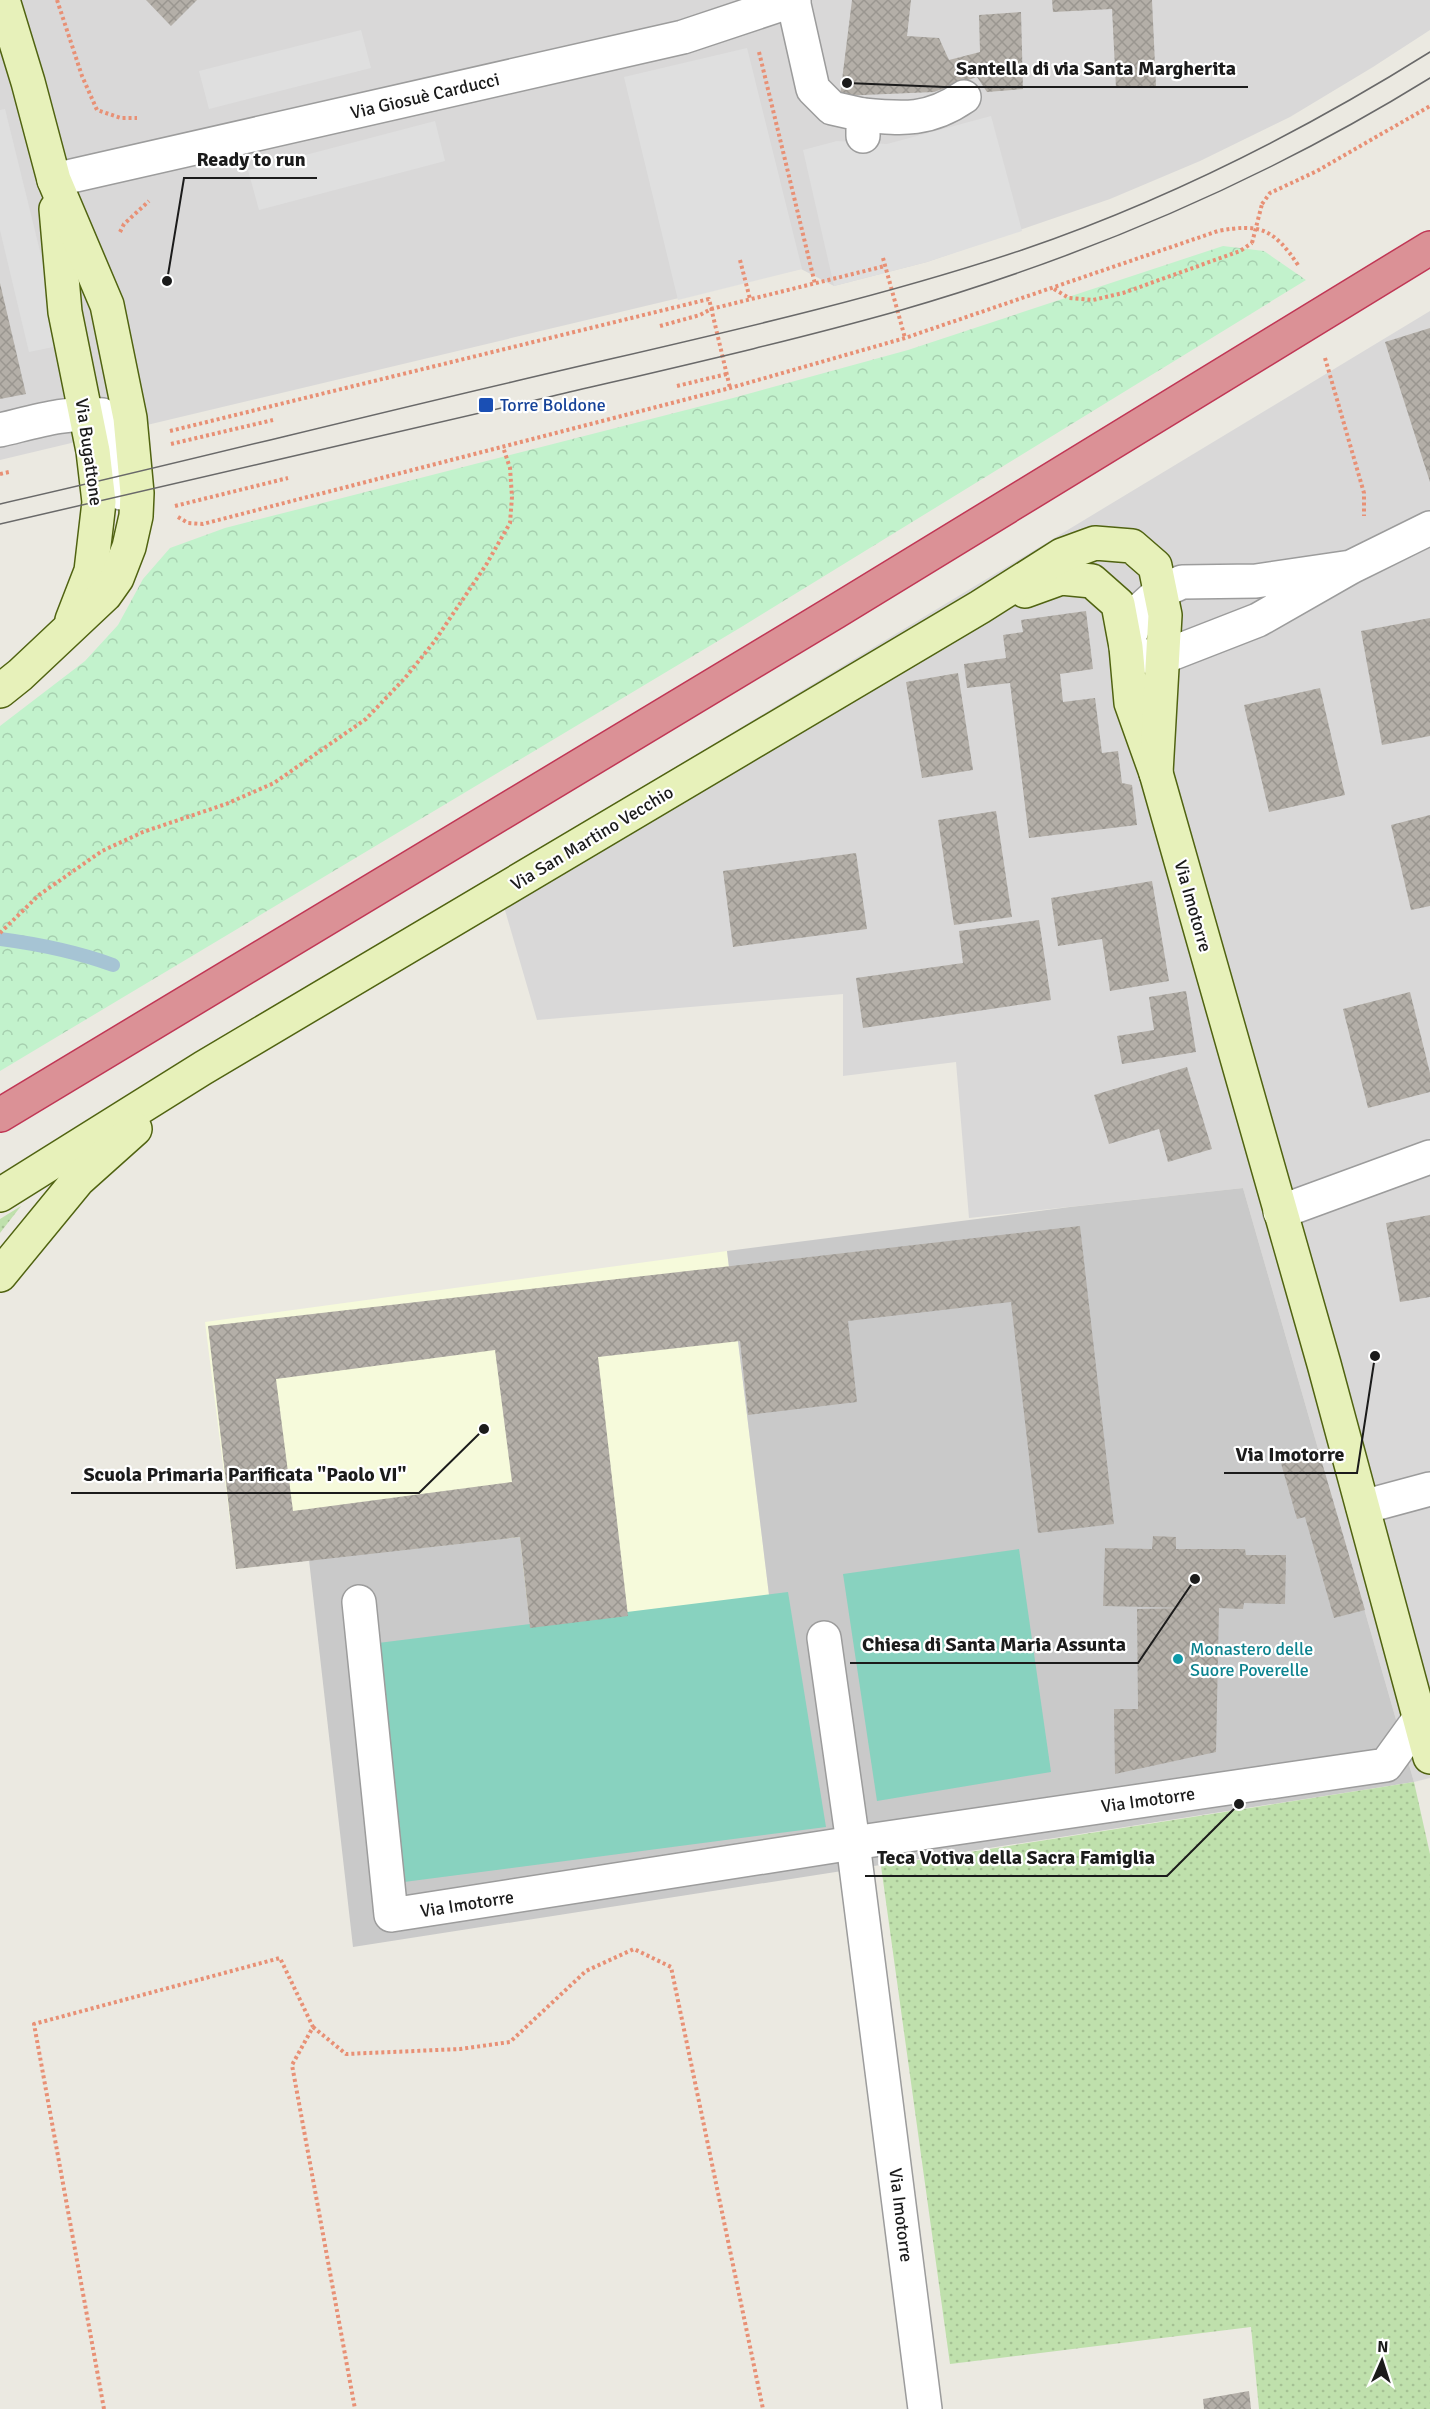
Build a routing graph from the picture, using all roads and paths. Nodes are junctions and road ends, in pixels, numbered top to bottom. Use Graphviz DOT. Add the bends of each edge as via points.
graph roads {
  1 [pos="3,0"];
  2 [pos="794,0"];
  3 [pos="750,15"];
  4 [pos="964,97"];
  5 [pos="1430,106"];
  6 [pos="54,180"];
  7 [pos="1430,248"];
  8 [pos="883,258"];
  9 [pos="740,260"];
  10 [pos="1298,265"];
  11 [pos="885,266"];
  12 [pos="815,284"];
  13 [pos="1053,288"];
  14 [pos="750,299"];
  15 [pos="711,309"];
  16 [pos="660,326"];
  17 [pos="905,338"];
  18 [pos="1322,348"];
  19 [pos="727,374"];
  20 [pos="677,386"];
  21 [pos="730,388"];
  22 [pos="82,398"];
  23 [pos="273,420"];
  24 [pos="0,430"];
  25 [pos="169,432"];
  26 [pos="170,444"];
  27 [pos="503,447"];
  28 [pos="288,478"];
  29 [pos="170,496"];
  30 [pos="172,507"];
  31 [pos="1430,528"];
  32 [pos="1391,547"];
  33 [pos="1352,567"];
  34 [pos="1161,591"];
  35 [pos="105,595"];
  36 [pos="980,607"];
  37 [pos="68,630"];
  38 [pos="1126,647"];
  39 [pos="1163,657"];
  40 [pos="0,691"];
  41 [pos="1156,772"];
  42 [pos="0,933"];
  43 [pos="203,1068"];
  44 [pos="0,1115"];
  45 [pos="1430,1157"];
  46 [pos="0,1195"];
  47 [pos="1280,1212"];
  48 [pos="0,1275"];
  49 [pos="1430,1489"];
  50 [pos="1363,1507"];
  51 [pos="359,1602"];
  52 [pos="824,1638"];
  53 [pos="1420,1718"];
  54 [pos="1430,1757"];
  55 [pos="853,1843"];
  56 [pos="313,2027"];
  57 [pos="104,2409"];
  58 [pos="355,2409"];
  59 [pos="763,2409"];
  60 [pos="925,2409"];
  1 -- 6 [label="street"];
  2 -- 3 [label="street, Via Giosuè Carducci"];
  2 -- 4 [label="street" via="813,89 832,108 863,126 945,110"];
  3 -- 6 [label="street, Via Giosuè Carducci" via="683,37"];
  3 -- 12 [label="path"];
  5 -- 13 [label="path, bridge" via="1317,171 1270,193 1262,204 1252,243 1240,251 1093,300 1069,298"];
  6 -- 22 [label="street, Via Bugattone" via="64,312"];
  6 -- 35 [label="street" via="107,306 134,441 136,516 117,578"];
  7 -- 44 [label="highway"];
  8 -- 11 [label="path"];
  9 -- 14 [label="path"];
  10 -- 13 [label="path" via="1283,242 1268,232 1243,226 1218,231"];
  11 -- 12 [label="path"];
  11 -- 17 [label="path"];
  12 -- 14 [label="path"];
  13 -- 17 [label="path"];
  14 -- 15 [label="path"];
  15 -- 16 [label="path"];
  15 -- 19 [label="path"];
  15 -- 25 [label="path" via="709,299"];
  17 -- 21 [label="path"];
  18 -- 32 [label="path" via="1364,494 1364,516 1382,522"];
  19 -- 20 [label="path"];
  19 -- 21 [label="path"];
  21 -- 27 [label="path"];
  22 -- 24 [label="street" via="71,399 51,417"];
  22 -- 35 [label="street" via="112,426 119,468 117,546"];
  22 -- 37 [label="street, Via Bugattone" via="98,481 98,526 91,571"];
  23 -- 26 [label="path"];
  27 -- 30 [label="path" via="203,524 179,519"];
  27 -- 42 [label="path" via="510,468 510,523 434,642 366,719 274,783 102,851 39,895"];
  28 -- 30 [label="path"];
  29 -- 30 [label="path"];
  31 -- 32 [label="street, Via San Martino Vecchio"];
  32 -- 33 [label="street, Via San Martino Vecchio"];
  33 -- 34 [label="street, Via San Martino Vecchio" via="1256,581 1182,582"];
  33 -- 39 [label="street, Via San Martino Vecchio" via="1258,620"];
  34 -- 36 [label="street, Via San Martino Vecchio" via="1155,566 1132,546 1095,543 1062,555"];
  34 -- 38 [label="street, Via San Martino Vecchio" via="1139,611"];
  34 -- 39 [label="street, Via San Martino Vecchio" via="1165,615"];
  35 -- 37 [label="street"];
  36 -- 38 [label="street, Via San Martino Vecchio" via="1061,578 1092,580 1118,604"];
  36 -- 43 [label="street, Via San Martino Vecchio"];
  37 -- 40 [label="street"];
  38 -- 39 [label="street" via="1143,656"];
  38 -- 41 [label="street, Via San Martino Vecchio" via="1131,703"];
  39 -- 41 [label="street, Via San Martino Vecchio"];
  41 -- 47 [label="street, Via Imotorre"];
  43 -- 46 [label="street"];
  43 -- 48 [label="street" via="78,1180"];
  45 -- 47 [label="street"];
  47 -- 50 [label="street, Via Imotorre"];
  49 -- 50 [label="street"];
  50 -- 53 [label="street, Via Imotorre"];
  51 -- 55 [label="street, Via Imotorre" via="391,1915"];
  52 -- 55 [label="street, Via Imotorre"];
  53 -- 54 [label="street, Via Imotorre"];
  53 -- 55 [label="street, Via Imotorre" via="1386,1765"];
  55 -- 60 [label="street, Via Imotorre"];
  56 -- 57 [label="path" via="280,1958 34,2024"];
  56 -- 58 [label="path" via="292,2065"];
  56 -- 59 [label="path" via="346,2054 460,2049 510,2042 596,1966 634,1949 671,1967"];
}
